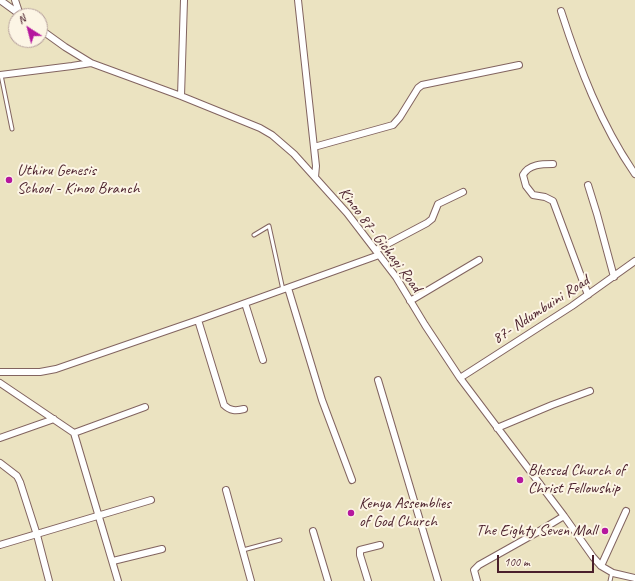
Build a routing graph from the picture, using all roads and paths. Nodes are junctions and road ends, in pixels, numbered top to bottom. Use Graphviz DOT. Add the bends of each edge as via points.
graph roads {
  1 [pos="0,0"];
  2 [pos="184,0"];
  3 [pos="306,0"];
  4 [pos="298,1"];
  5 [pos="10,8"];
  6 [pos="561,11"];
  7 [pos="48,35"];
  8 [pos="91,63"];
  9 [pos="518,65"];
  10 [pos="1,75"];
  11 [pos="181,96"];
  12 [pos="12,129"];
  13 [pos="314,147"];
  14 [pos="553,164"];
  15 [pos="635,174"];
  16 [pos="315,177"];
  17 [pos="588,185"];
  18 [pos="463,192"];
  19 [pos="254,235"];
  20 [pos="378,252"];
  21 [pos="479,260"];
  22 [pos="635,261"];
  23 [pos="614,277"];
  24 [pos="286,289"];
  25 [pos="588,295"];
  26 [pos="410,301"];
  27 [pos="245,303"];
  28 [pos="198,320"];
  29 [pos="263,360"];
  30 [pos="0,372"];
  31 [pos="460,378"];
  32 [pos="378,380"];
  33 [pos="0,383"];
  34 [pos="590,391"];
  35 [pos="145,407"];
  36 [pos="244,409"];
  37 [pos="54,419"];
  38 [pos="497,428"];
  39 [pos="74,433"];
  40 [pos="0,438"];
  41 [pos="0,463"];
  42 [pos="352,480"];
  43 [pos="226,490"];
  44 [pos="151,500"];
  45 [pos="626,511"];
  46 [pos="99,516"];
  47 [pos="564,516"];
  48 [pos="313,531"];
  49 [pos="37,534"];
  50 [pos="280,540"];
  51 [pos="0,545"];
  52 [pos="380,545"];
  53 [pos="162,550"];
  54 [pos="243,550"];
  55 [pos="113,561"];
  56 [pos="601,566"];
  57 [pos="612,572"];
  58 [pos="635,578"];
  59 [pos="49,581"];
  60 [pos="118,581"];
  61 [pos="251,581"];
  62 [pos="328,581"];
  63 [pos="368,581"];
  64 [pos="438,581"];
  65 [pos="477,581"];
  66 [pos="610,581"];
  1 -- 5 [label="street"];
  2 -- 11 [label="street"];
  3 -- 4 [label="street"];
  4 -- 13 [label="street"];
  6 -- 15 [label="street" via="571,42 606,124"];
  7 -- 8 [label="street, Kinoo 87- Gichagi Road"];
  8 -- 10 [label="street"];
  8 -- 11 [label="street, Kinoo 87- Gichagi Road"];
  9 -- 13 [label="street" via="422,85 393,125"];
  10 -- 12 [label="lane"];
  11 -- 16 [label="street, Kinoo 87- Gichagi Road" via="260,128 284,144"];
  13 -- 16 [label="street"];
  14 -- 25 [label="street" via="534,166 523,175 526,186 533,195 553,201"];
  16 -- 20 [label="street, Kinoo 87- Gichagi Road"];
  17 -- 23 [label="street"];
  18 -- 20 [label="street" via="438,204 432,219 427,223"];
  19 -- 24 [label="lane" via="269,226"];
  20 -- 24 [label="street"];
  20 -- 26 [label="street, Kinoo 87- Gichagi Road"];
  21 -- 26 [label="street"];
  22 -- 23 [label="street, 87- Ndumbuini Road"];
  23 -- 25 [label="street, 87- Ndumbuini Road"];
  24 -- 27 [label="street"];
  24 -- 42 [label="street" via="322,400"];
  25 -- 31 [label="street, 87- Ndumbuini Road"];
  26 -- 31 [label="street, Kinoo 87- Gichagi Road"];
  27 -- 28 [label="street"];
  27 -- 29 [label="street"];
  28 -- 30 [label="street" via="56,369 40,372"];
  28 -- 36 [label="street" via="224,405 231,410"];
  31 -- 38 [label="street, Kinoo 87- Gichagi Road"];
  32 -- 64 [label="street"];
  33 -- 37 [label="street"];
  34 -- 38 [label="street"];
  35 -- 39 [label="street"];
  37 -- 39 [label="street"];
  37 -- 40 [label="street"];
  38 -- 47 [label="street, Kinoo 87- Gichagi Road"];
  39 -- 46 [label="street"];
  41 -- 49 [label="street" via="17,476"];
  43 -- 54 [label="street"];
  44 -- 46 [label="street"];
  45 -- 56 [label="street"];
  46 -- 49 [label="street"];
  46 -- 55 [label="street"];
  47 -- 56 [label="street, Kinoo 87- Gichagi Road"];
  47 -- 65 [label="street" via="479,565 474,570"];
  48 -- 62 [label="street"];
  49 -- 51 [label="street"];
  49 -- 59 [label="street"];
  50 -- 54 [label="lane"];
  52 -- 63 [label="street" via="360,550"];
  53 -- 55 [label="street"];
  54 -- 61 [label="street"];
  55 -- 60 [label="street"];
  56 -- 57 [label="street, Kinoo 87- Gichagi Road"];
  57 -- 58 [label="street, Kinoo 87- Gichagi Road"];
  57 -- 66 [label="lane"];
}
